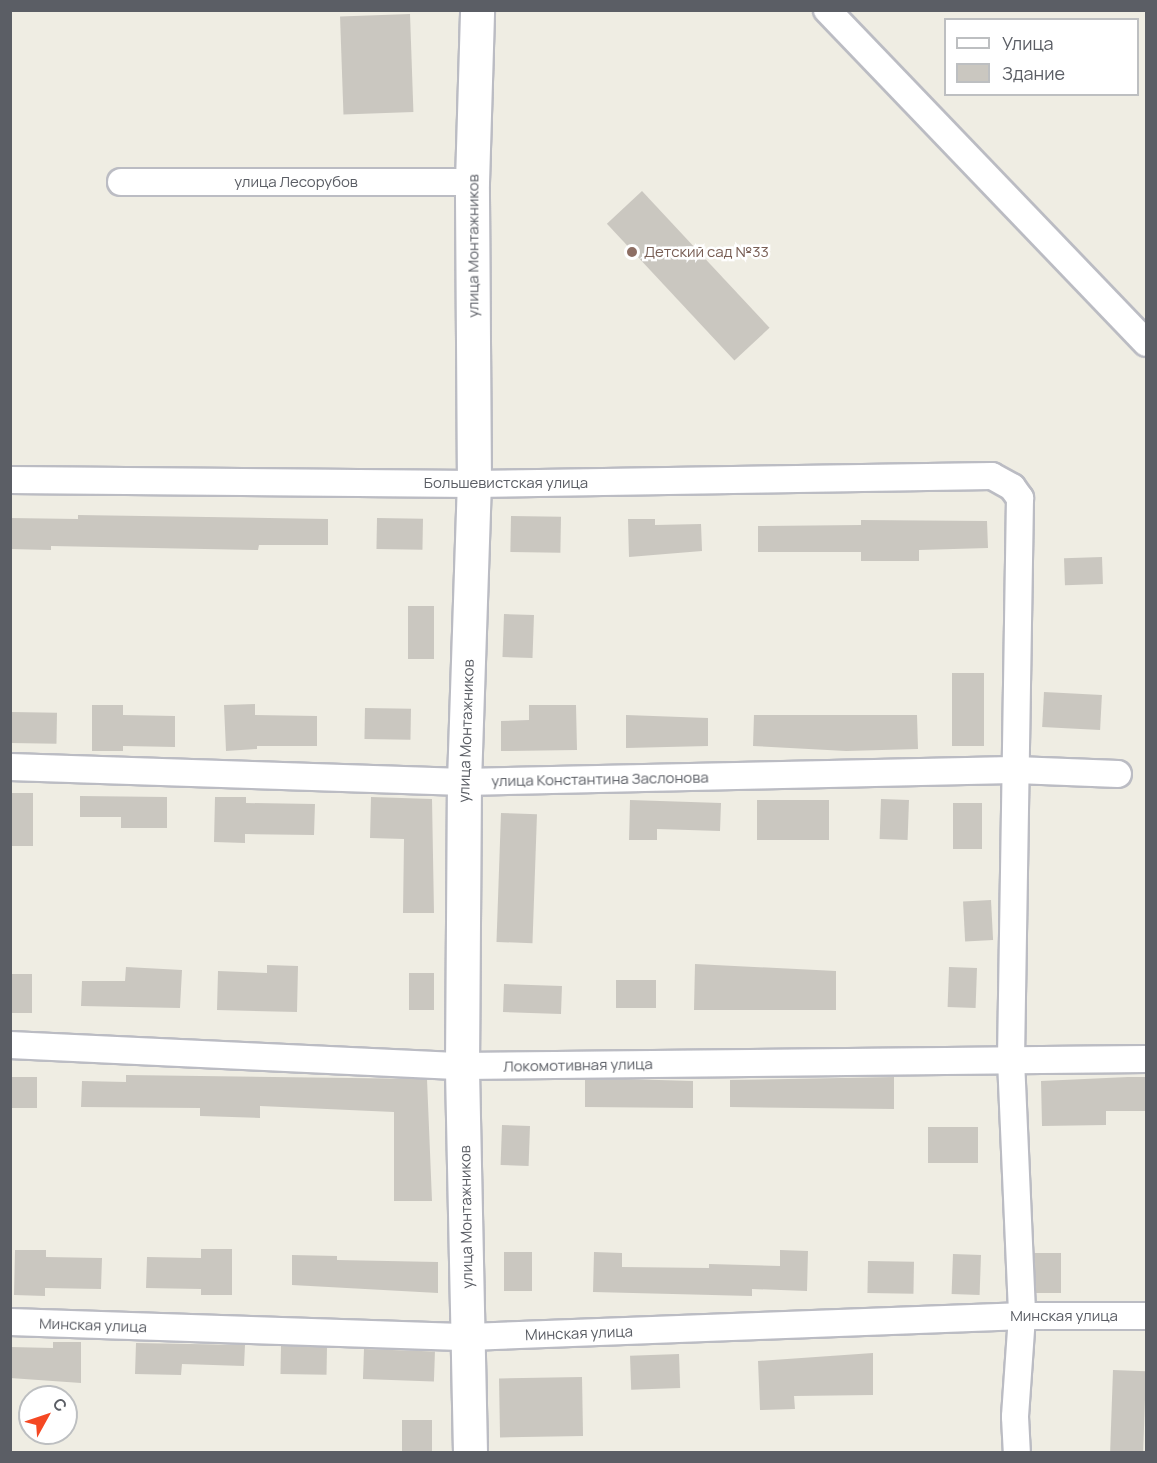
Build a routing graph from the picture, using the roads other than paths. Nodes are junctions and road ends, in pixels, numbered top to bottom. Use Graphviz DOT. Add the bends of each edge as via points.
graph roads {
  1 [pos="477,10"];
  2 [pos="827,10"];
  3 [pos="121,182"];
  4 [pos="472,182"];
  5 [pos="1146,343"];
  6 [pos="10,480"];
  7 [pos="474,484"];
  8 [pos="10,767"];
  9 [pos="1013,770"];
  10 [pos="1118,774"];
  11 [pos="464,783"];
  12 [pos="10,1045"];
  13 [pos="1146,1059"];
  14 [pos="1011,1060"];
  15 [pos="462,1066"];
  16 [pos="1022,1316"];
  17 [pos="1146,1316"];
  18 [pos="10,1323"];
  19 [pos="469,1337"];
  20 [pos="470,1452"];
  21 [pos="1017,1452"];
  1 -- 4 [label="street, улица Монтажников"];
  2 -- 5 [label="street"];
  3 -- 4 [label="street, улица Лесорубов"];
  4 -- 7 [label="street, улица Монтажников"];
  6 -- 7 [label="street, Большевистская улица"];
  7 -- 9 [label="street, Большевистская улица" via="1002,479 1020,498"];
  7 -- 11 [label="street, улица Монтажников"];
  8 -- 11 [label="street, улица Константина Заслонова"];
  9 -- 10 [label="street, улица Константина Заслонова"];
  9 -- 11 [label="street, улица Константина Заслонова"];
  9 -- 14 [label="street"];
  11 -- 15 [label="street, улица Монтажников"];
  12 -- 15 [label="street, Локомотивная улица"];
  13 -- 14 [label="street, Локомотивная улица"];
  14 -- 15 [label="street, Локомотивная улица"];
  14 -- 16 [label="street"];
  15 -- 19 [label="street, улица Монтажников"];
  16 -- 17 [label="street, Минская улица"];
  16 -- 19 [label="street, Минская улица"];
  16 -- 21 [label="street" via="1015,1417"];
  18 -- 19 [label="street, Минская улица"];
  19 -- 20 [label="street, улица Монтажников"];
}
